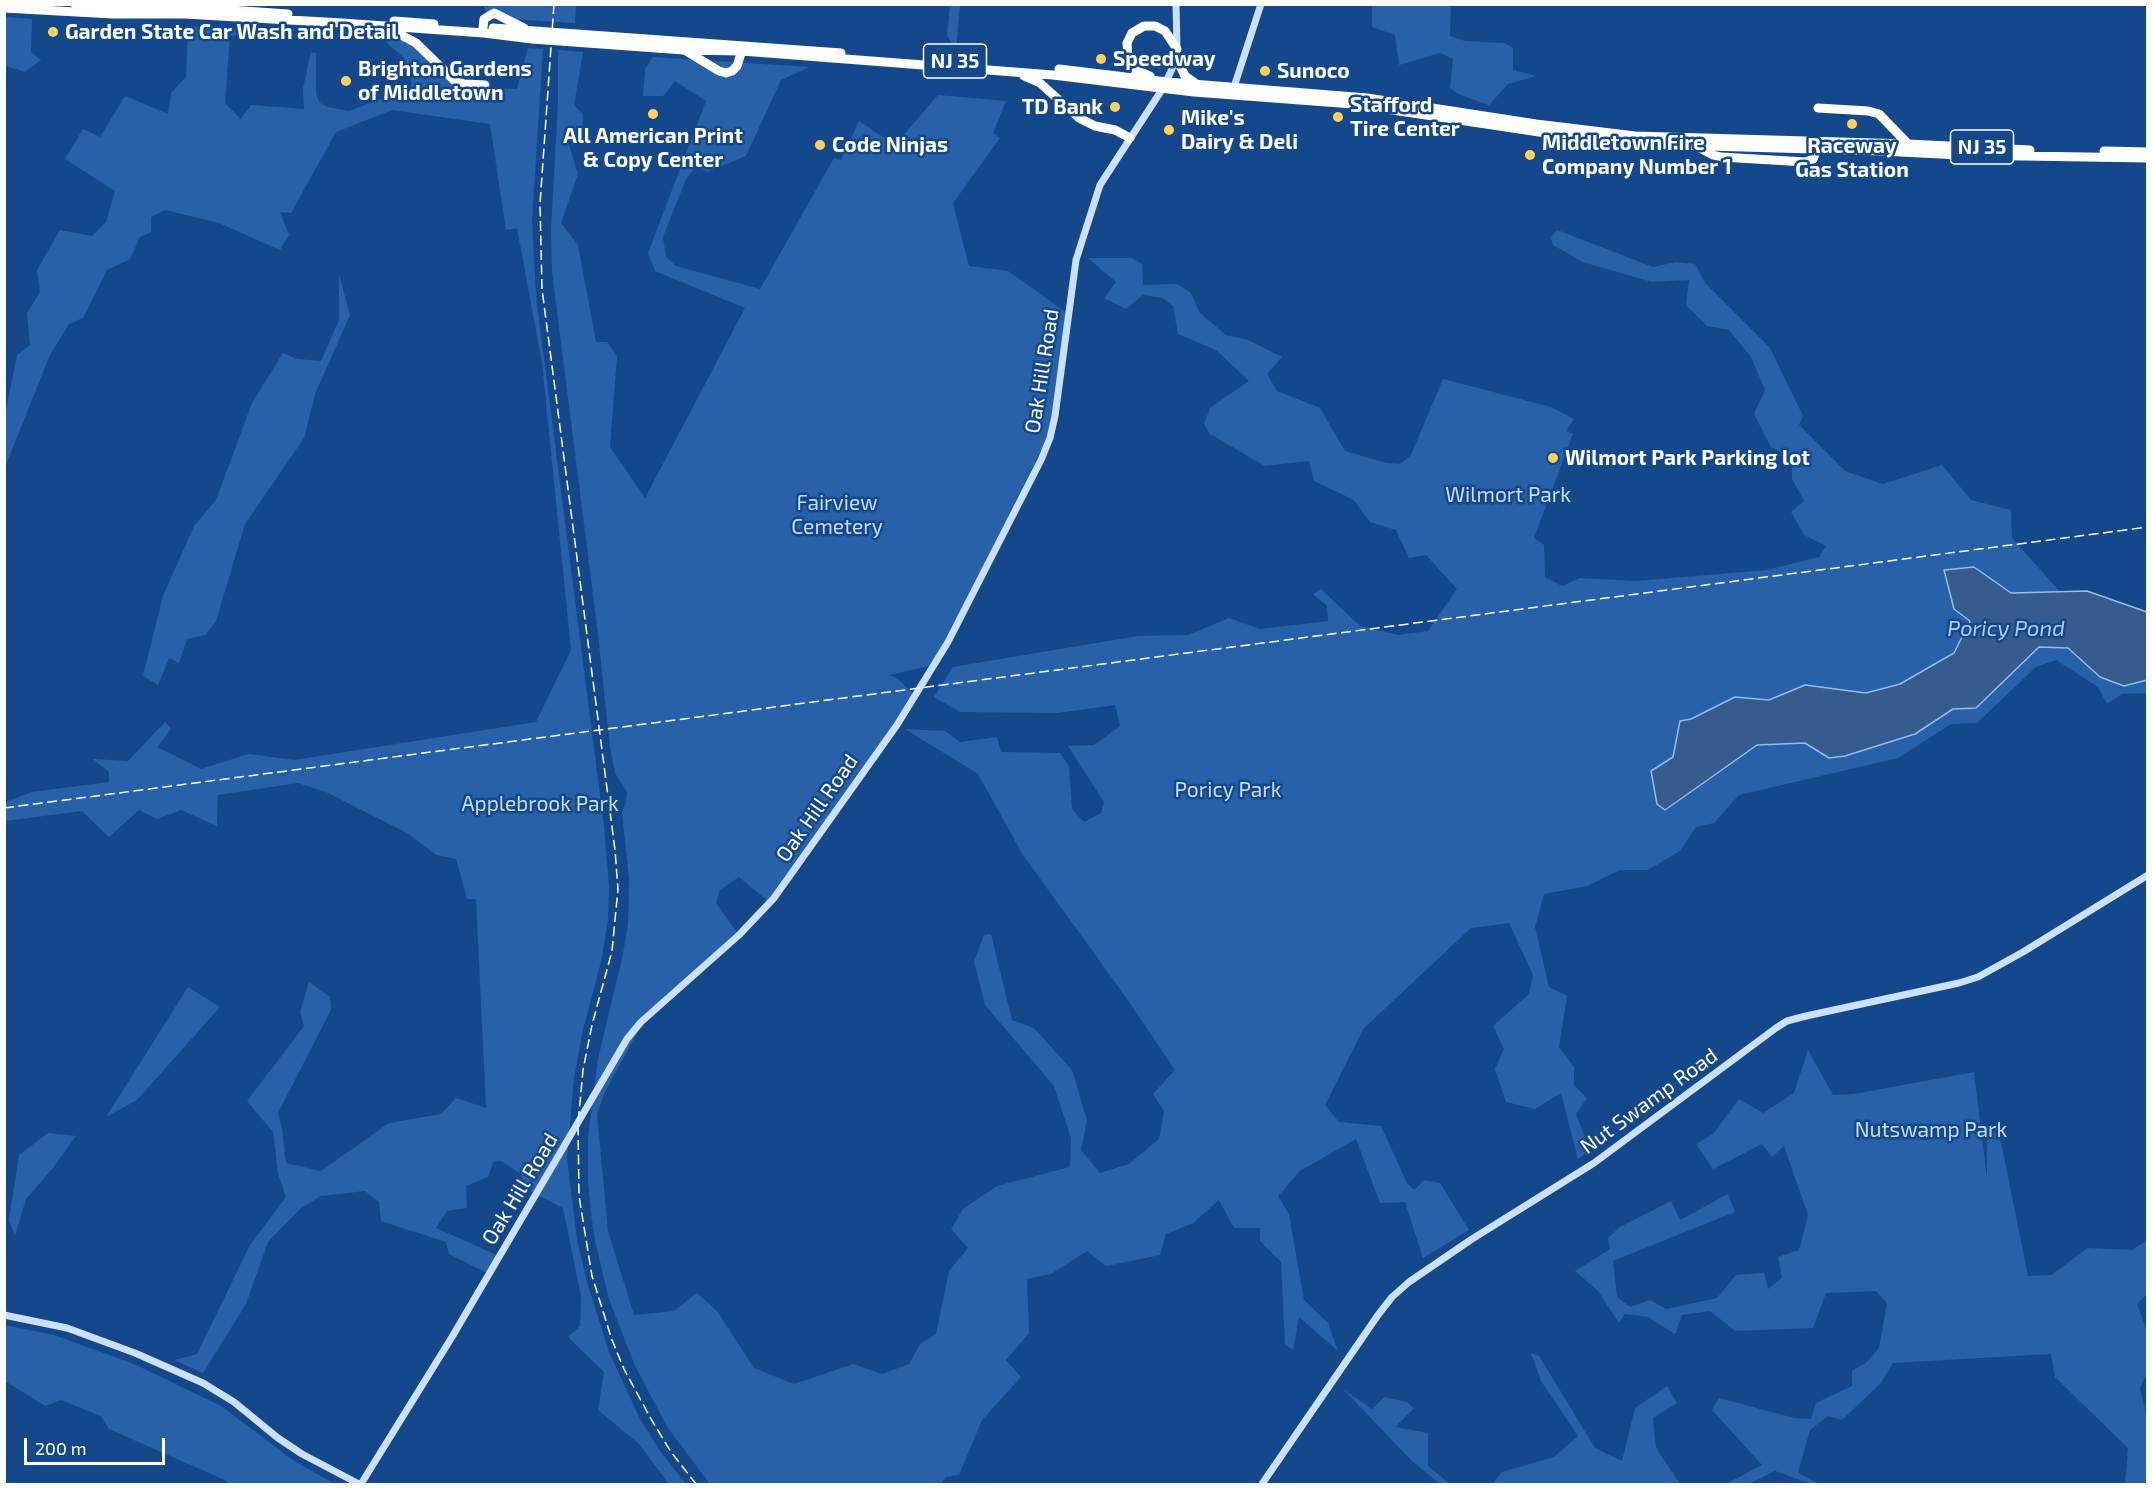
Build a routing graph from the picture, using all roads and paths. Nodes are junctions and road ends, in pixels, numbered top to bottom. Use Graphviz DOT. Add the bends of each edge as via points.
graph roads {
  1 [pos="75,4"];
  2 [pos="1176,4"];
  3 [pos="1261,4"];
  4 [pos="4,8"];
  5 [pos="376,26"];
  6 [pos="483,28"];
  7 [pos="535,32"];
  8 [pos="743,48"];
  9 [pos="684,50"];
  10 [pos="1176,53"];
  11 [pos="1007,71"];
  12 [pos="1197,84"];
  13 [pos="485,85"];
  14 [pos="1165,85"];
  15 [pos="1234,87"];
  16 [pos="1818,108"];
  17 [pos="1130,138"];
  18 [pos="1908,144"];
  19 [pos="2148,152"];
  20 [pos="2148,158"];
  21 [pos="2148,875"];
  22 [pos="4,1315"];
  23 [pos="360,1485"];
  24 [pos="1262,1485"];
  1 -- 6 [label="highway, NJ 35" via="242,10"];
  2 -- 10 [label="street"];
  3 -- 15 [label="street"];
  4 -- 5 [label="highway, NJ 35"];
  5 -- 9 [label="highway, NJ 35"];
  5 -- 13 [label="highway" via="410,38 455,81"];
  6 -- 7 [label="highway, NJ 35"];
  6 -- 7 [label="highway" via="484,19 494,14"];
  7 -- 8 [label="highway, NJ 35"];
  8 -- 9 [label="highway, NJ 35"];
  8 -- 9 [label="highway" via="735,69 726,73"];
  8 -- 11 [label="highway, NJ 35"];
  8 -- 14 [label="highway, NJ 35" via="1027,66"];
  10 -- 12 [label="highway" via="1185,76"];
  10 -- 14 [label="street"];
  10 -- 14 [label="highway" via="1165,31 1152,26 1135,31 1127,43 1126,55 1134,69"];
  11 -- 14 [label="highway, NJ 35"];
  11 -- 17 [label="highway" via="1040,83 1089,124"];
  12 -- 14 [label="highway, NJ 35"];
  12 -- 15 [label="highway, NJ 35"];
  14 -- 17 [label="street, Oak Hill Road"];
  14 -- 20 [label="highway, NJ 35" via="1194,92 1353,104 1600,140 1698,147 1721,157 1806,162 1812,161 1817,149"];
  15 -- 18 [label="highway, NJ 35" via="1367,98 1635,136"];
  16 -- 18 [label="highway" via="1879,114"];
  17 -- 23 [label="street, Oak Hill Road" via="1100,185 1076,260 1050,438 948,642 897,725 774,898 739,935 641,1022 627,1040"];
  18 -- 19 [label="highway, NJ 35"];
  21 -- 24 [label="street, Nut Swamp Road" via="1978,977 1806,1016 1776,1028 1594,1162 1409,1282 1392,1297"];
  22 -- 23 [label="street" via="67,1328 203,1383 234,1402 278,1438"];
}
